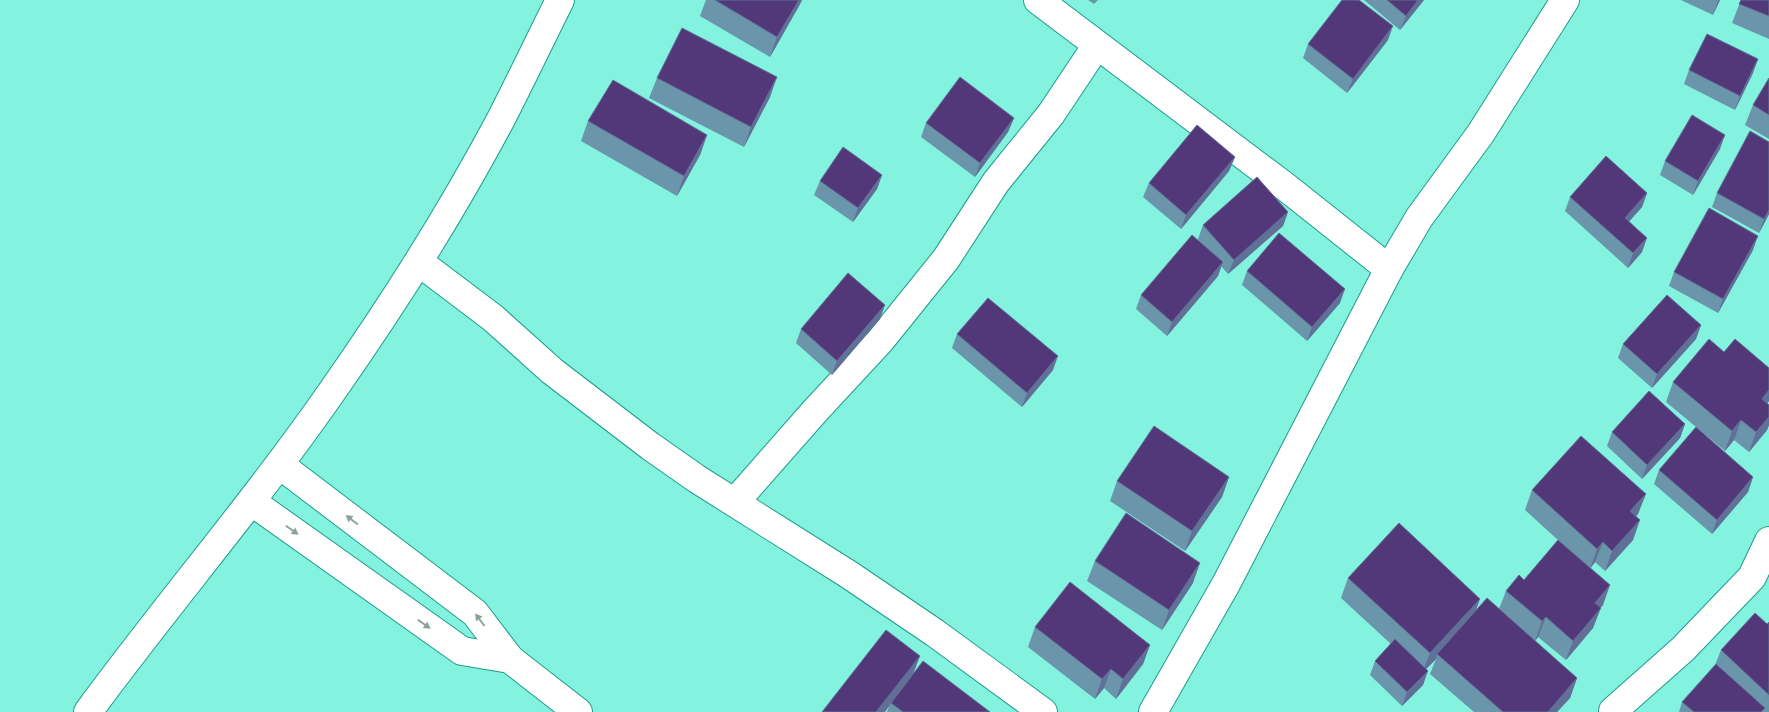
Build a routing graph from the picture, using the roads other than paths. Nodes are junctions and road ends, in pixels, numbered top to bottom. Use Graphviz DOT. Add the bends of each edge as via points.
graph roads {
  1 [pos="560,0"];
  2 [pos="1038,0"];
  3 [pos="1565,0"];
  4 [pos="1097,45"];
  5 [pos="419,262"];
  6 [pos="1389,269"];
  7 [pos="280,465"];
  8 [pos="252,502"];
  9 [pos="735,502"];
  10 [pos="1769,540"];
  11 [pos="1760,584"];
  12 [pos="510,659"];
  13 [pos="88,712"];
  14 [pos="578,712"];
  15 [pos="1044,712"];
  16 [pos="1153,712"];
  17 [pos="1613,712"];
  1 -- 5 [label="street" via="500,120"];
  2 -- 4 [label="street"];
  3 -- 6 [label="street" via="1481,133 1419,218"];
  4 -- 6 [label="street"];
  4 -- 9 [label="street" via="1051,114 996,182 946,259 880,341"];
  5 -- 7 [label="street"];
  5 -- 9 [label="street" via="493,318 552,371 605,412 697,479"];
  6 -- 16 [label="street" via="1226,584"];
  7 -- 8 [label="street"];
  12 -- 7 [label="street, one-way" via="475,613"];
  8 -- 12 [label="street, one-way" via="462,651"];
  8 -- 13 [label="street"];
  9 -- 15 [label="street" via="848,574"];
  10 -- 11 [label="street"];
  11 -- 17 [label="street"];
  12 -- 14 [label="street"];
}
